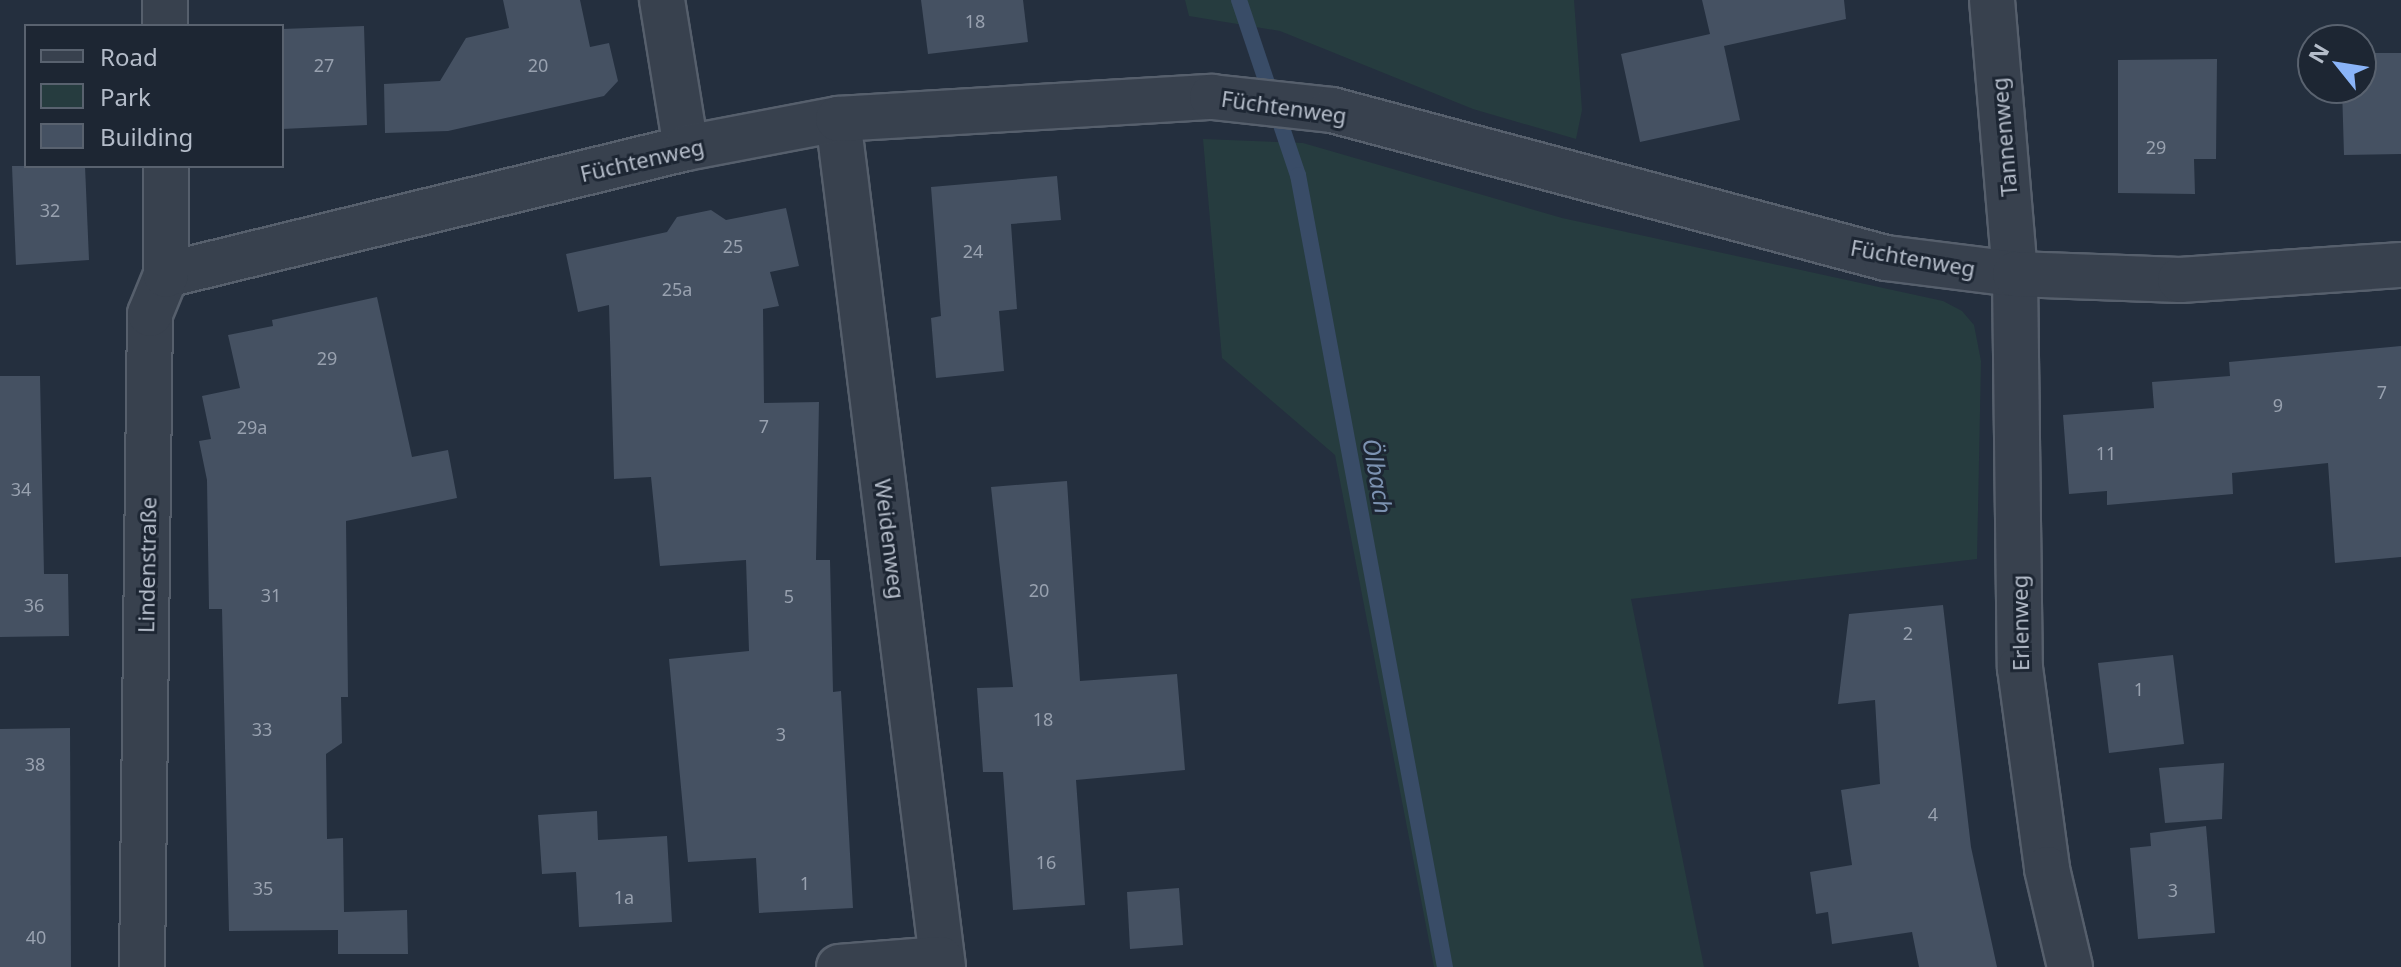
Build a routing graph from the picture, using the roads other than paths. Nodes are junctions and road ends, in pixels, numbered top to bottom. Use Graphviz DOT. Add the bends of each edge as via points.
graph roads {
  1 [pos="165,0"];
  2 [pos="662,0"];
  3 [pos="1992,0"];
  4 [pos="165,24"];
  5 [pos="838,119"];
  6 [pos="686,148"];
  7 [pos="166,168"];
  8 [pos="2401,265"];
  9 [pos="2015,274"];
  10 [pos="166,275"];
  11 [pos="942,963"];
  12 [pos="142,967"];
  13 [pos="839,967"];
  14 [pos="2070,967"];
  1 -- 4 [label="street"];
  2 -- 6 [label="street"];
  3 -- 9 [label="street, Tannenweg"];
  5 -- 6 [label="street, Füchtenweg"];
  5 -- 9 [label="street, Füchtenweg" via="1212,97 1332,110 1886,258"];
  5 -- 11 [label="street, Weidenweg"];
  6 -- 10 [label="street, Füchtenweg"];
  7 -- 10 [label="street, Lindenstraße"];
  8 -- 9 [label="street, Füchtenweg" via="2180,280"];
  9 -- 14 [label="street, Erlenweg" via="2020,668 2047,869"];
  10 -- 12 [label="street, Lindenstraße" via="150,314"];
  11 -- 13 [label="street, Weidenweg"];
}
